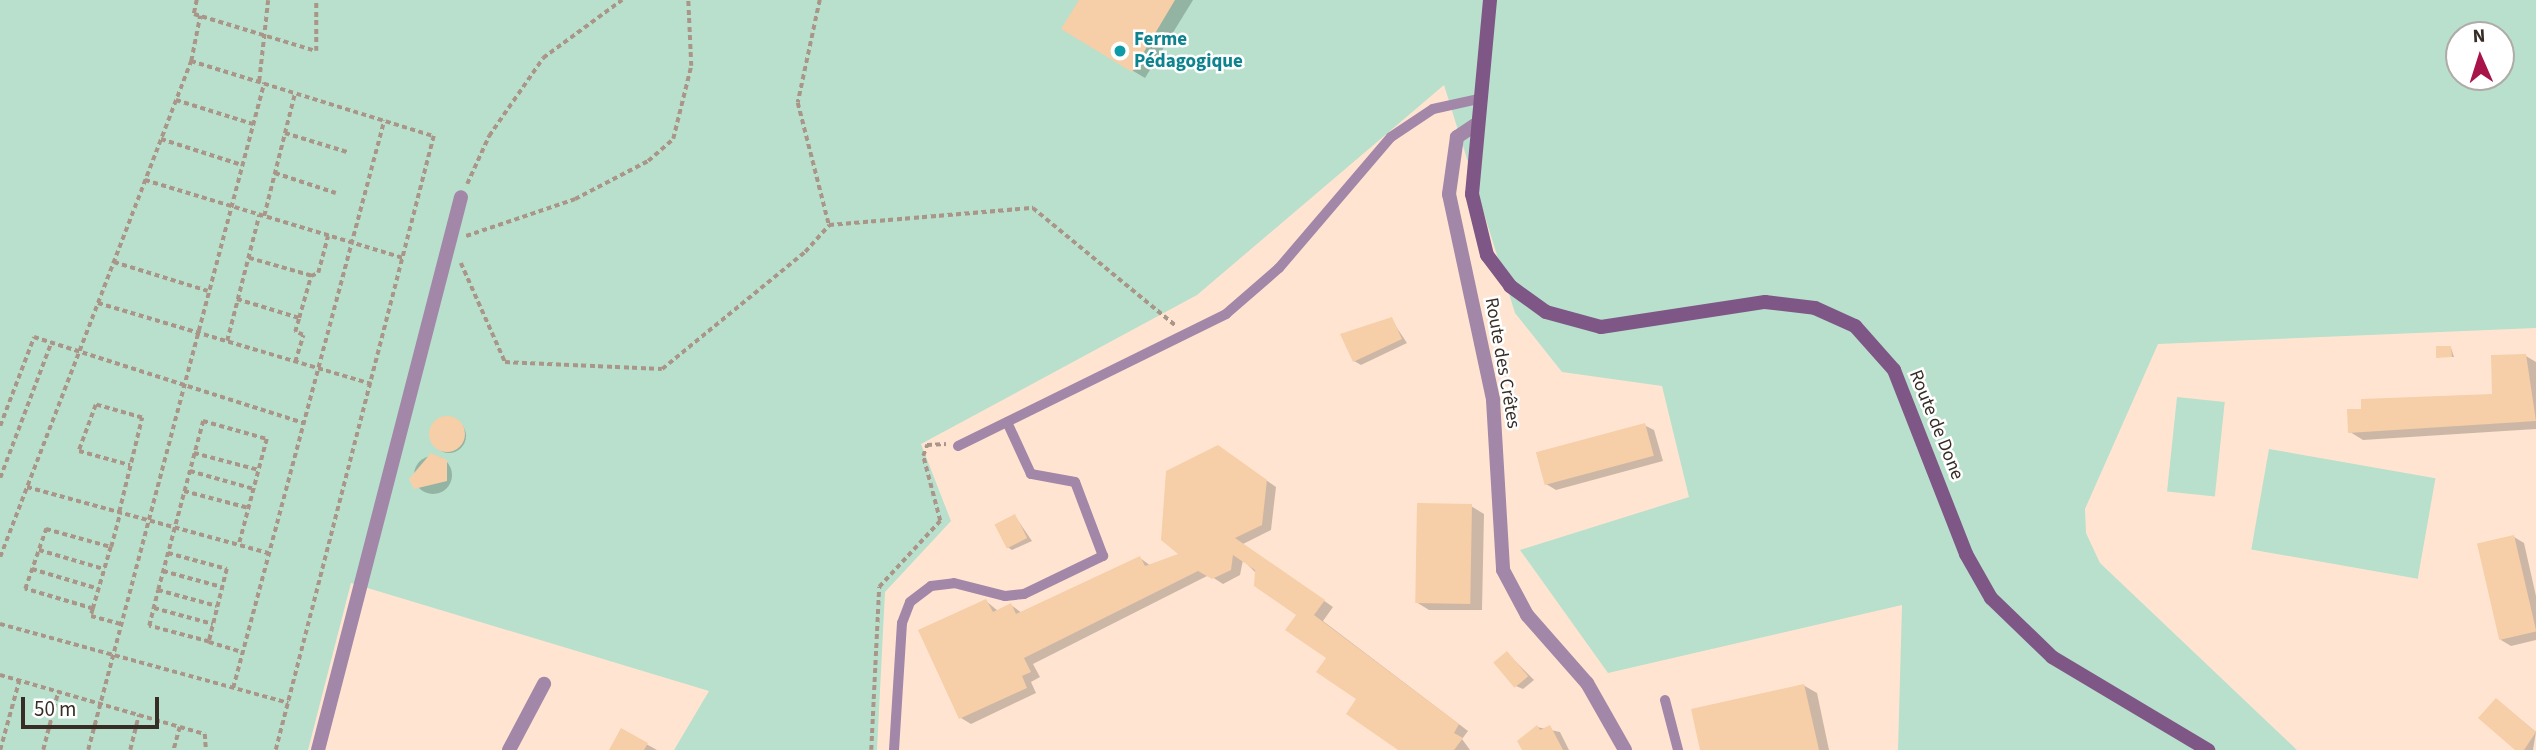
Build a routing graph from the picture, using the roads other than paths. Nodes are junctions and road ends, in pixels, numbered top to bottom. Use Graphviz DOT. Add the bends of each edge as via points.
graph roads {
  1 [pos="1490,0"];
  2 [pos="1479,99"];
  3 [pos="1475,125"];
  4 [pos="461,197"];
  5 [pos="1007,422"];
  6 [pos="958,446"];
  7 [pos="544,684"];
  8 [pos="1665,700"];
  9 [pos="318,750"];
  10 [pos="509,750"];
  11 [pos="894,750"];
  12 [pos="1625,750"];
  13 [pos="1678,750"];
  14 [pos="2208,750"];
  1 -- 2 [label="street, Route des Crêtes"];
  2 -- 3 [label="street, Route des Crêtes"];
  2 -- 5 [label="lane" via="1433,109 1391,137 1279,268 1226,314"];
  3 -- 12 [label="street, Route des Crêtes" via="1457,137 1449,194 1493,400 1503,570 1527,615 1587,683"];
  3 -- 14 [label="street, Route de Done" via="1472,194 1480,240 1497,272 1525,299 1562,319 1601,327 1765,302 1815,308 1855,326 1894,370 1966,554 1991,598 2052,657"];
  4 -- 9 [label="street"];
  5 -- 6 [label="lane"];
  5 -- 11 [label="lane" via="1031,474 1075,482 1103,556 1024,594 1005,596 954,583 930,586 911,602 902,623"];
  7 -- 10 [label="street"];
  8 -- 13 [label="lane"];
}
